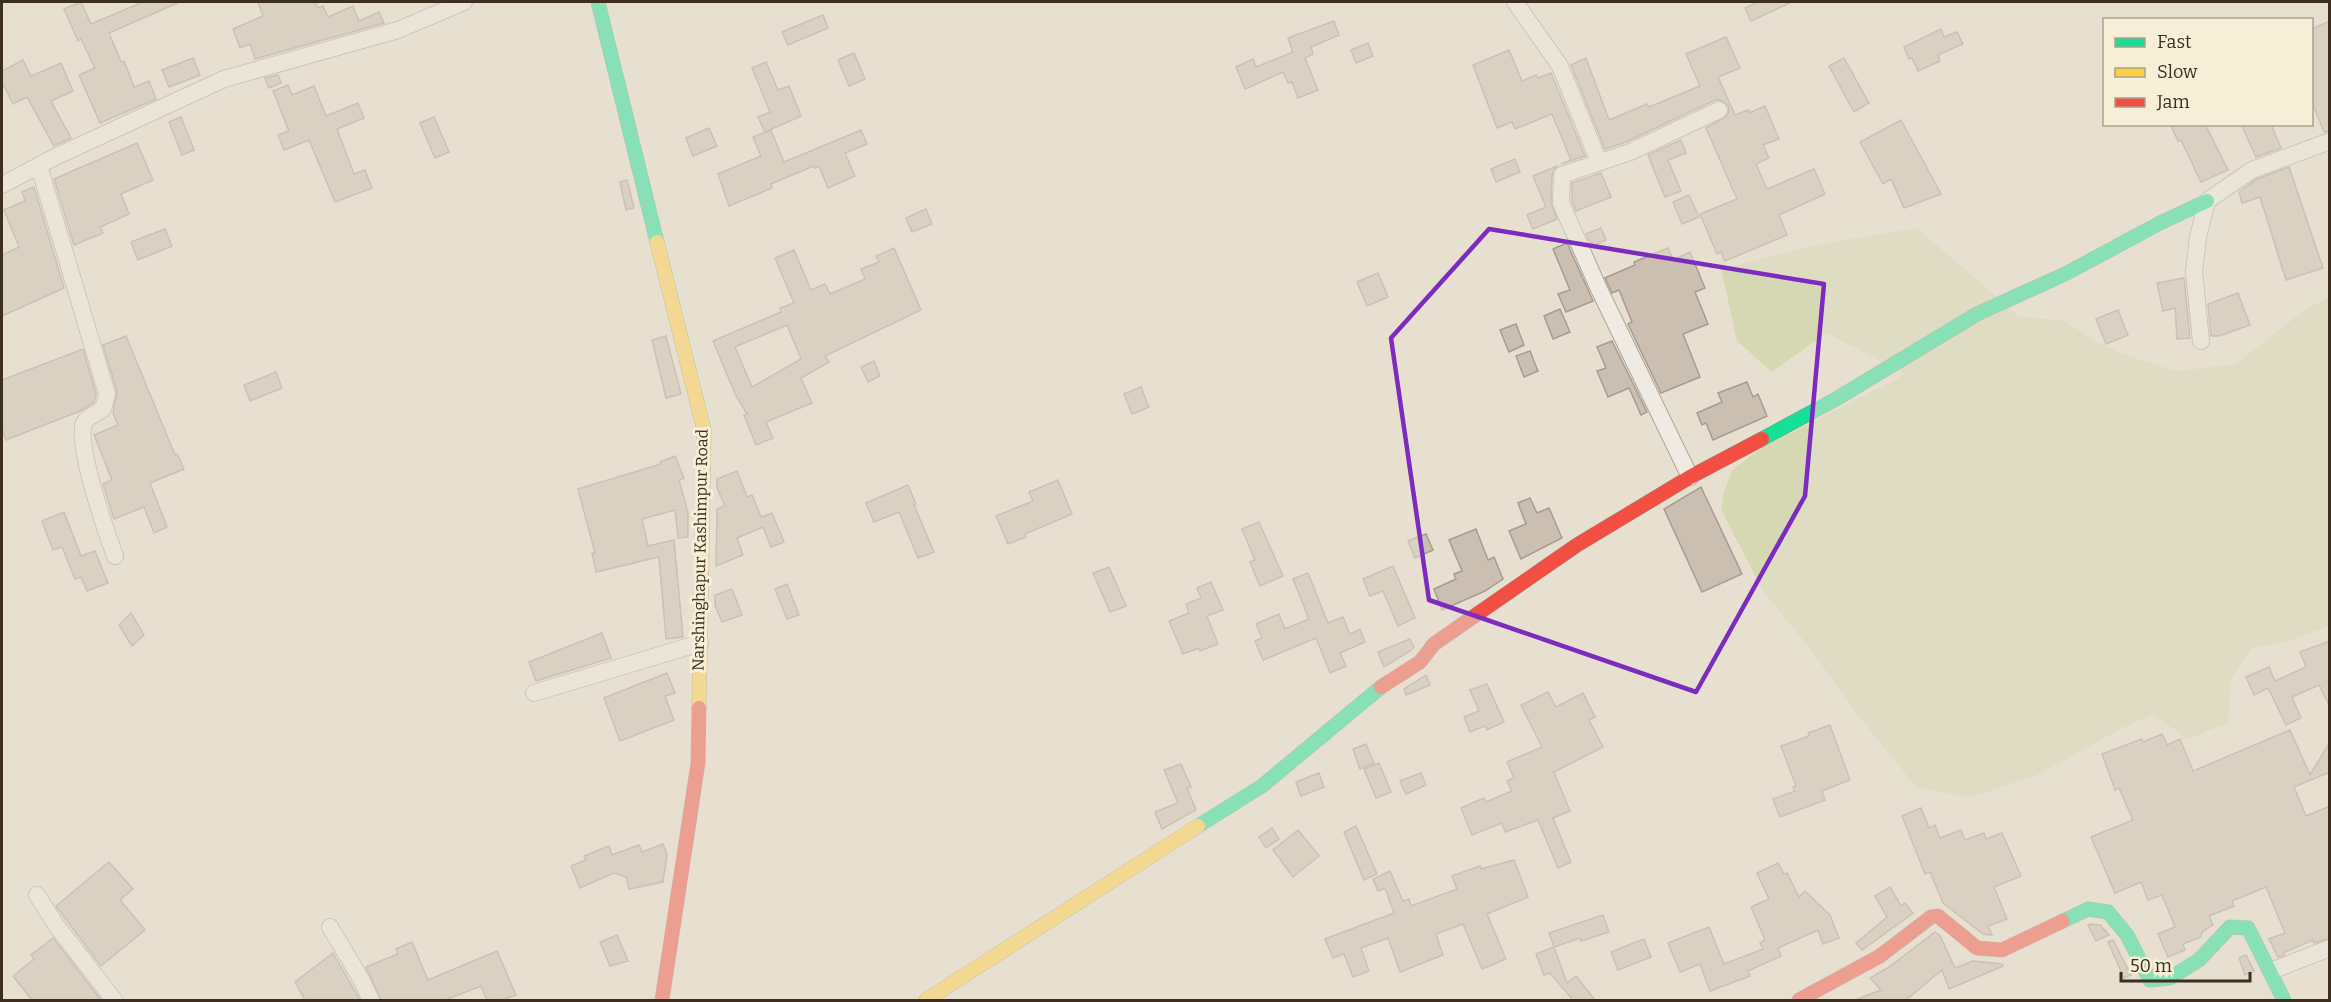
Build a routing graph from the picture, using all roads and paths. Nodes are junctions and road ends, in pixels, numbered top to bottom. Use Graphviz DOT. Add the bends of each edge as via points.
graph roads {
  1 [pos="464,2"];
  2 [pos="598,2"];
  3 [pos="1515,2"];
  4 [pos="1719,110"];
  5 [pos="2330,141"];
  6 [pos="1599,162"];
  7 [pos="39,166"];
  8 [pos="2,185"];
  9 [pos="2207,201"];
  10 [pos="2201,341"];
  11 [pos="1690,477"];
  12 [pos="115,556"];
  13 [pos="700,643"];
  14 [pos="534,693"];
  15 [pos="37,895"];
  16 [pos="330,927"];
  17 [pos="2330,948"];
  18 [pos="2271,971"];
  19 [pos="114,1000"];
  20 [pos="371,1000"];
  21 [pos="662,1000"];
  22 [pos="926,1000"];
  23 [pos="1799,1000"];
  24 [pos="2284,1000"];
  1 -- 7 [label="street" via="398,30 224,79"];
  2 -- 13 [label="street, Narshinghapur Kashimpur Road" via="704,430"];
  3 -- 6 [label="street" via="1560,66"];
  4 -- 6 [label="street" via="1630,152"];
  5 -- 9 [label="street" via="2252,170"];
  6 -- 11 [label="street" via="1562,175 1561,203"];
  7 -- 8 [label="street"];
  7 -- 12 [label="street" via="107,394 103,409 83,425 96,501"];
  9 -- 10 [label="street" via="2194,272"];
  9 -- 11 [label="street" via="1977,314 1836,399"];
  11 -- 22 [label="street" via="1577,545 1434,645 1420,662 1388,681 1262,786"];
  13 -- 14 [label="street"];
  13 -- 21 [label="street, Narshinghapur Kashimpur Road" via="698,763"];
  15 -- 19 [label="street"];
  16 -- 20 [label="street"];
  17 -- 18 [label="street"];
  18 -- 23 [label="street" via="2248,928 2230,927 2199,960 2170,978 2150,980 2127,935 2108,912 2088,909 2002,950 1977,948 1938,916 1931,917 1880,956"];
  18 -- 24 [label="street"];
}
